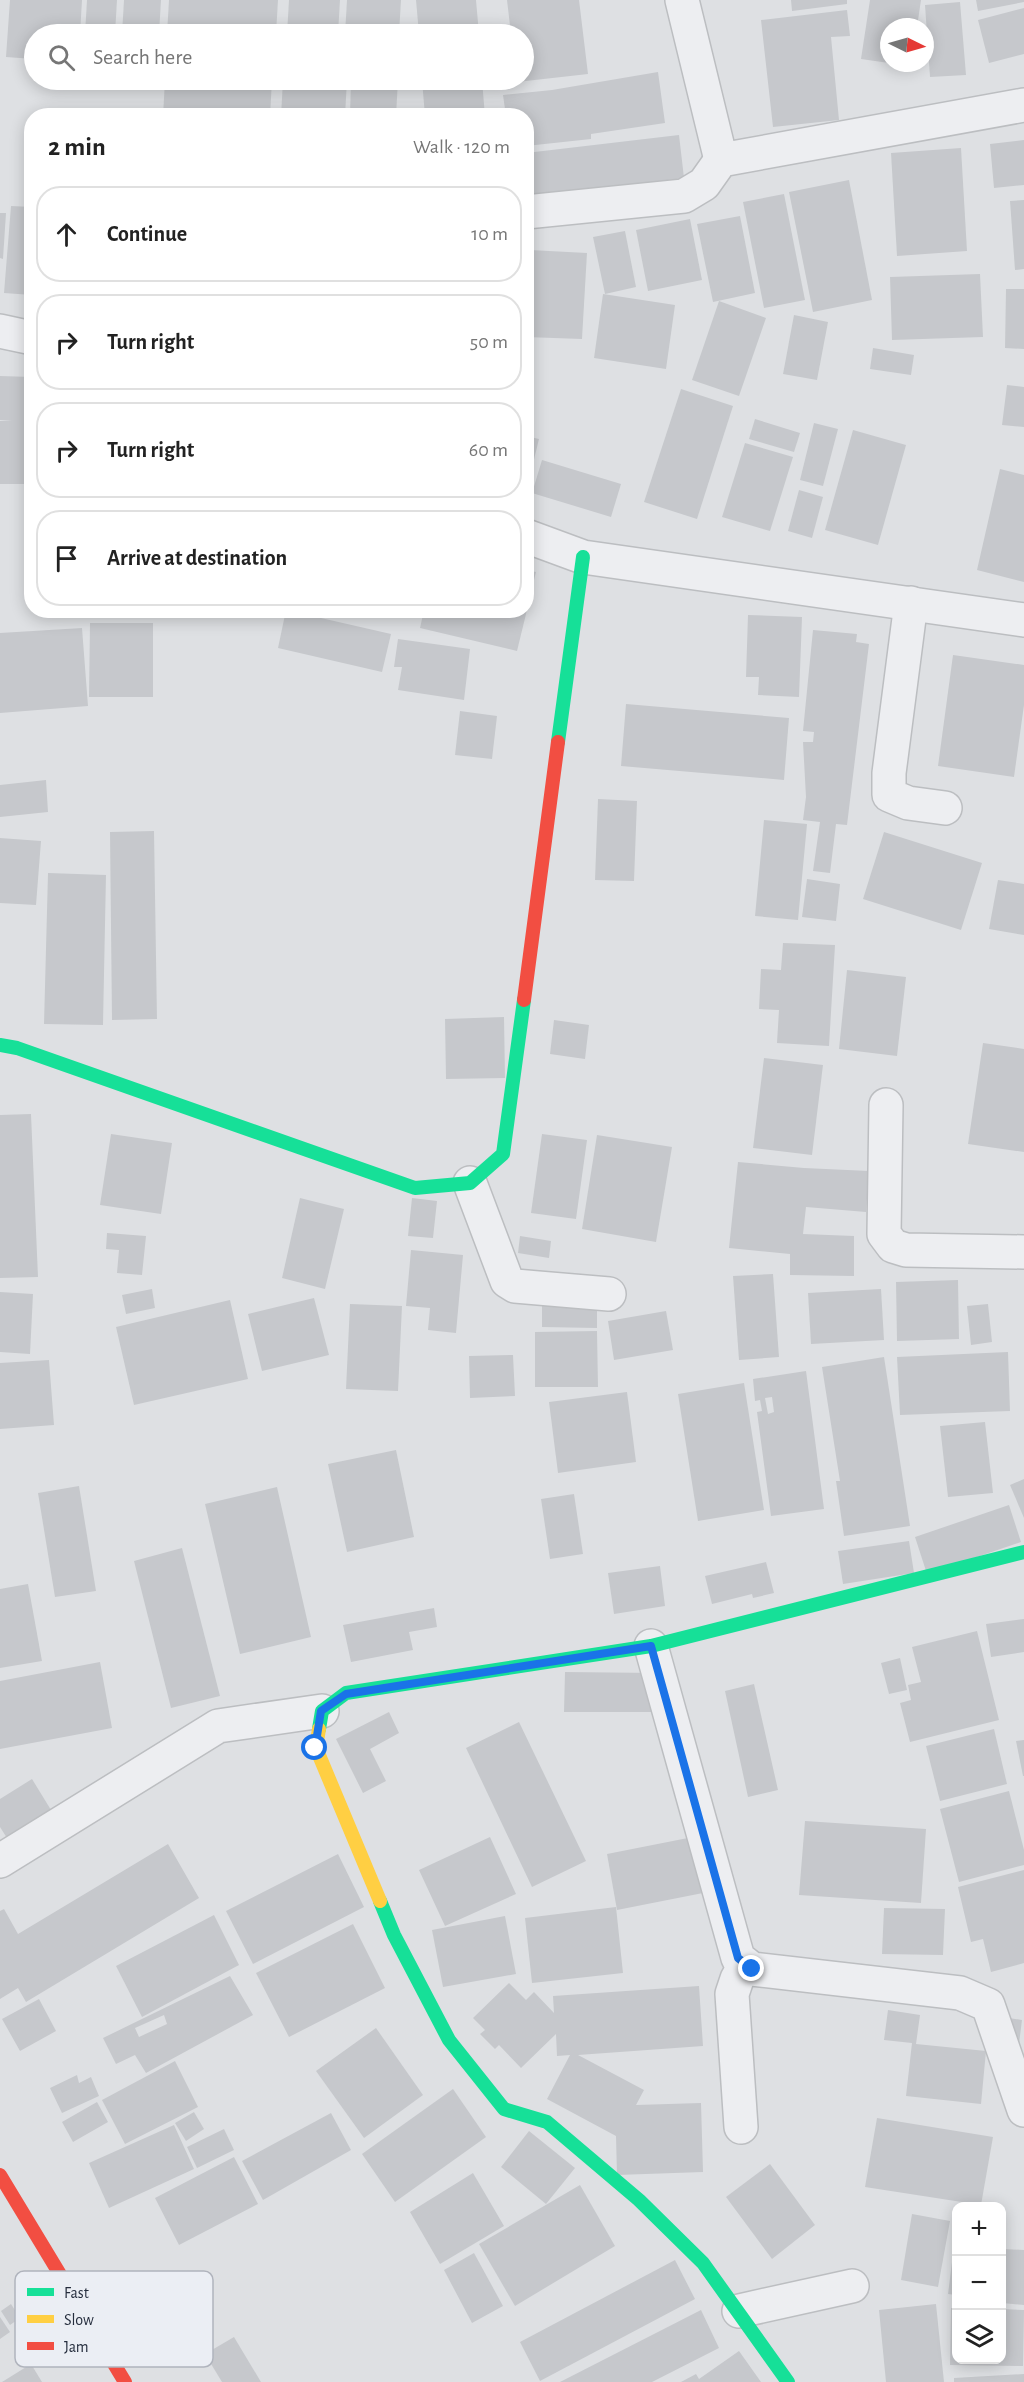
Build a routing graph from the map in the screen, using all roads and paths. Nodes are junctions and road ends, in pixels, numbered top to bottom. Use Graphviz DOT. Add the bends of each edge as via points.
graph roads {
  1 [pos="682,0"];
  2 [pos="1024,105"];
  3 [pos="721,160"];
  4 [pos="534,211"];
  5 [pos="0,332"];
  6 [pos="24,336"];
  7 [pos="534,539"];
  8 [pos="583,557"];
  9 [pos="911,603"];
  10 [pos="1024,620"];
  11 [pos="945,808"];
  12 [pos="0,1045"];
  13 [pos="886,1105"];
  14 [pos="470,1183"];
  15 [pos="1024,1252"];
  16 [pos="609,1294"];
  17 [pos="1024,1552"];
  18 [pos="651,1646"];
  19 [pos="321,1711"];
  20 [pos="0,1861"];
  21 [pos="745,1965"];
  22 [pos="1024,2110"];
  23 [pos="741,2127"];
  24 [pos="0,2175"];
  25 [pos="58,2271"];
  26 [pos="852,2286"];
  27 [pos="739,2312"];
  28 [pos="116,2367"];
  29 [pos="125,2382"];
  30 [pos="788,2382"];
  1 -- 3 [label="street"];
  2 -- 3 [label="street"];
  3 -- 4 [label="street" via="704,184 684,196"];
  5 -- 6 [label="street"];
  7 -- 8 [label="street"];
  8 -- 9 [label="street"];
  8 -- 14 [label="street" via="503,1154"];
  9 -- 10 [label="street"];
  9 -- 11 [label="street" via="889,795 908,803"];
  12 -- 14 [label="street" via="415,1188"];
  13 -- 15 [label="street" via="884,1234 893,1246 906,1250"];
  14 -- 16 [label="street" via="507,1281 515,1286"];
  17 -- 18 [label="street"];
  18 -- 19 [label="street" via="346,1694"];
  18 -- 21 [label="street" via="738,1958"];
  19 -- 20 [label="street" via="218,1726"];
  19 -- 27 [label="street" via="315,1748 394,1935 449,2040 504,2109 547,2122 639,2200 703,2263"];
  21 -- 22 [label="street" via="752,1969 960,1993 977,1999 988,2005"];
  21 -- 23 [label="street" via="732,1994"];
  24 -- 25 [label="street"];
  26 -- 27 [label="street"];
  27 -- 30 [label="street"];
  28 -- 29 [label="street"];
}
